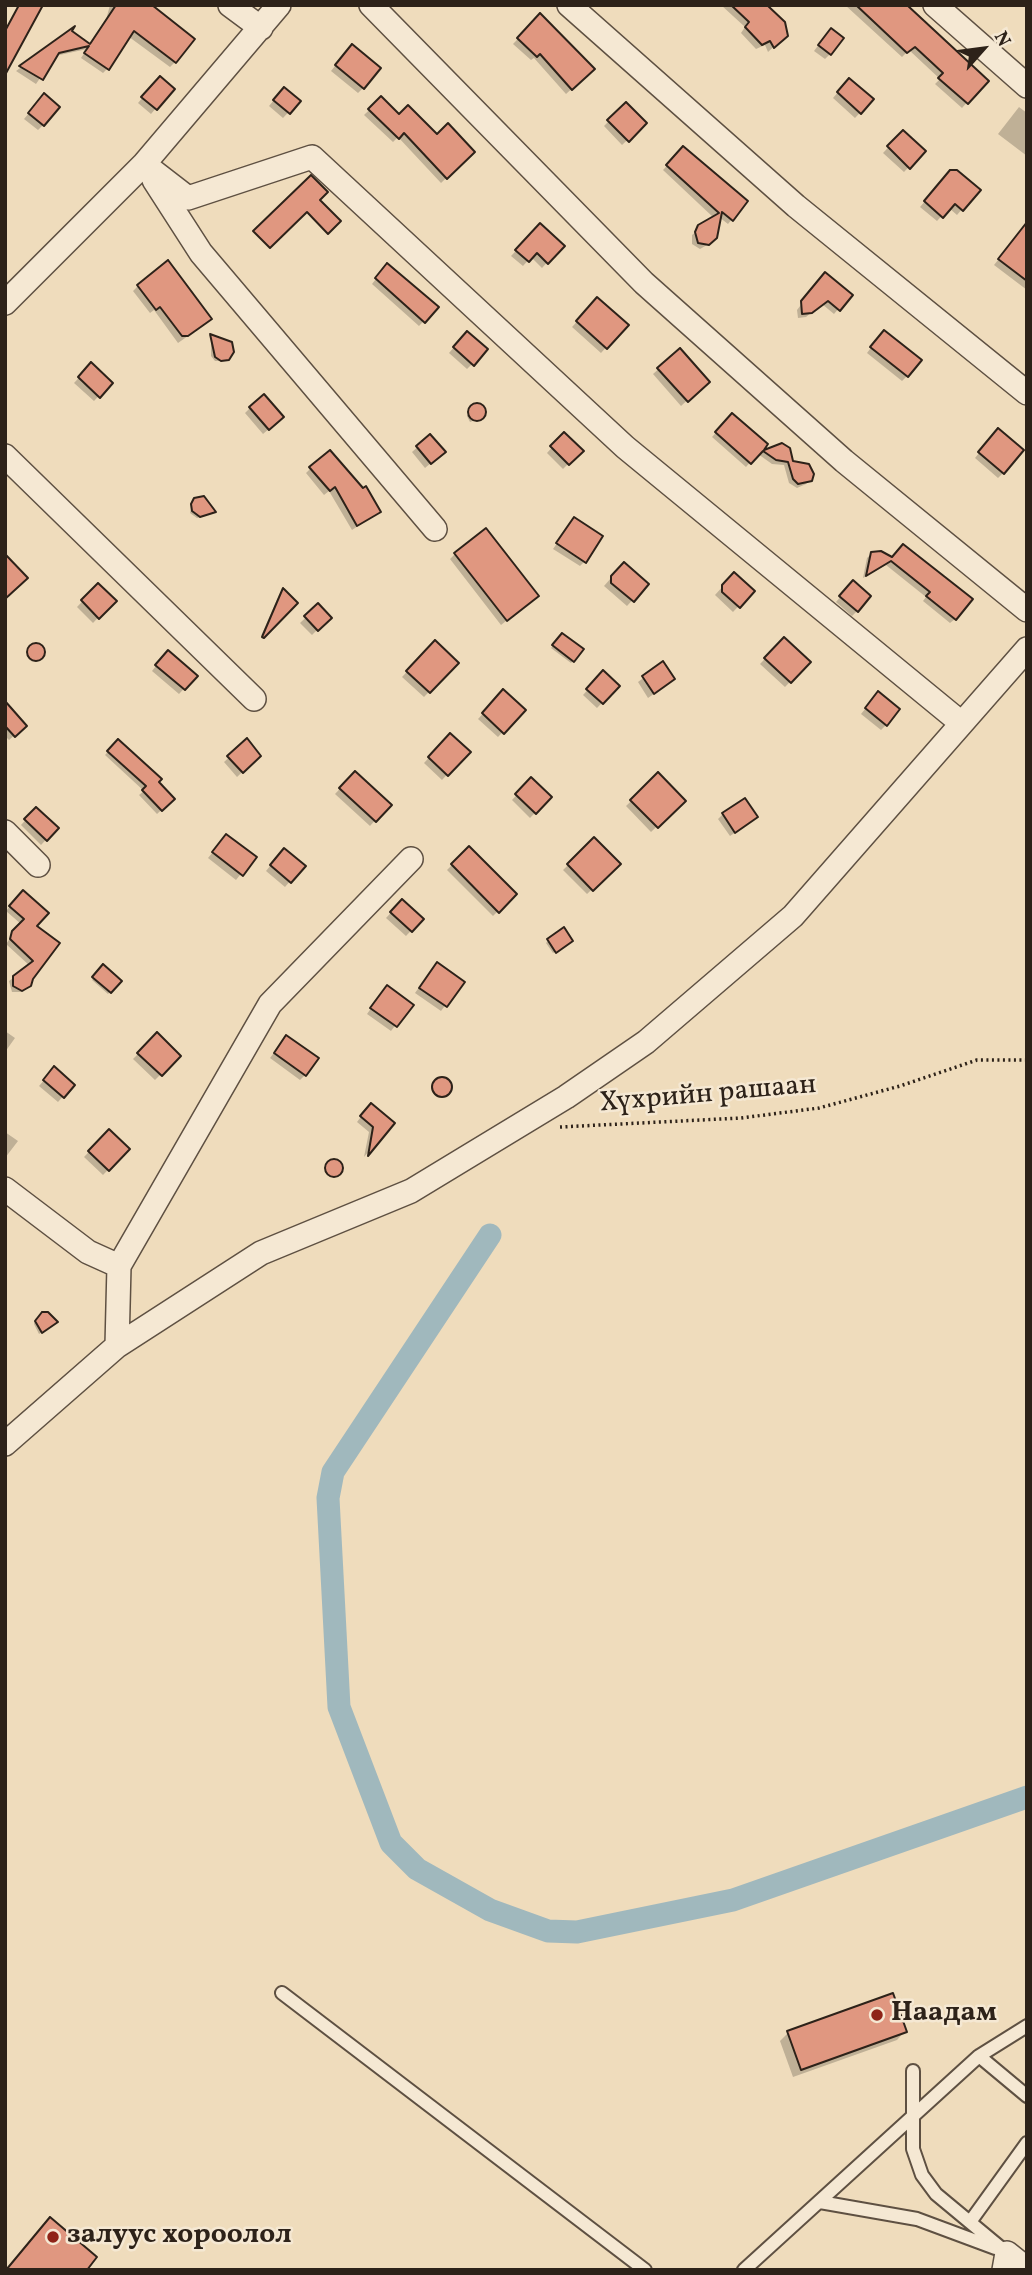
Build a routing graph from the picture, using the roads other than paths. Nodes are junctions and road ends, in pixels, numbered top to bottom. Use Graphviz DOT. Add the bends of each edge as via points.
graph roads {
  1 [pos="230,5"];
  2 [pos="279,5"];
  3 [pos="370,5"];
  4 [pos="569,5"];
  5 [pos="935,5"];
  6 [pos="261,28"];
  7 [pos="1027,86"];
  8 [pos="144,164"];
  9 [pos="5,303"];
  10 [pos="1027,393"];
  11 [pos="5,456"];
  12 [pos="435,529"];
  13 [pos="1027,610"];
  14 [pos="1027,649"];
  15 [pos="254,699"];
  16 [pos="960,722"];
  17 [pos="5,832"];
  18 [pos="411,859"];
  19 [pos="38,865"];
  20 [pos="5,1189"];
  21 [pos="119,1266"];
  22 [pos="117,1346"];
  23 [pos="5,1444"];
  24 [pos="282,1993"];
  25 [pos="1027,2026"];
  26 [pos="979,2056"];
  27 [pos="913,2071"];
  28 [pos="1027,2096"];
  29 [pos="915,2114"];
  30 [pos="1027,2143"];
  31 [pos="820,2202"];
  32 [pos="970,2222"];
  33 [pos="1006,2261"];
  34 [pos="1027,2269"];
  35 [pos="645,2270"];
  36 [pos="744,2270"];
  1 -- 6 [label="street"];
  2 -- 6 [label="street"];
  3 -- 13 [label="street" via="644,283 844,461"];
  4 -- 10 [label="street" via="796,206"];
  5 -- 7 [label="street"];
  6 -- 8 [label="street"];
  8 -- 9 [label="street"];
  8 -- 12 [label="street" via="201,253"];
  8 -- 16 [label="street" via="188,198 312,157 625,447"];
  11 -- 15 [label="street"];
  14 -- 16 [label="street"];
  16 -- 22 [label="street" via="793,916 646,1042 566,1097 411,1191 261,1253"];
  17 -- 19 [label="street"];
  18 -- 21 [label="street" via="270,1004"];
  20 -- 21 [label="street" via="88,1252"];
  21 -- 22 [label="street"];
  22 -- 23 [label="street"];
  24 -- 35 [label="lane"];
  25 -- 26 [label="lane"];
  26 -- 28 [label="lane"];
  26 -- 29 [label="lane"];
  27 -- 29 [label="lane"];
  29 -- 31 [label="lane"];
  29 -- 32 [label="lane" via="913,2149 922,2175 936,2194"];
  30 -- 32 [label="lane"];
  31 -- 33 [label="lane" via="917,2219"];
  31 -- 36 [label="lane"];
  32 -- 33 [label="lane"];
  33 -- 34 [label="street"];
}
